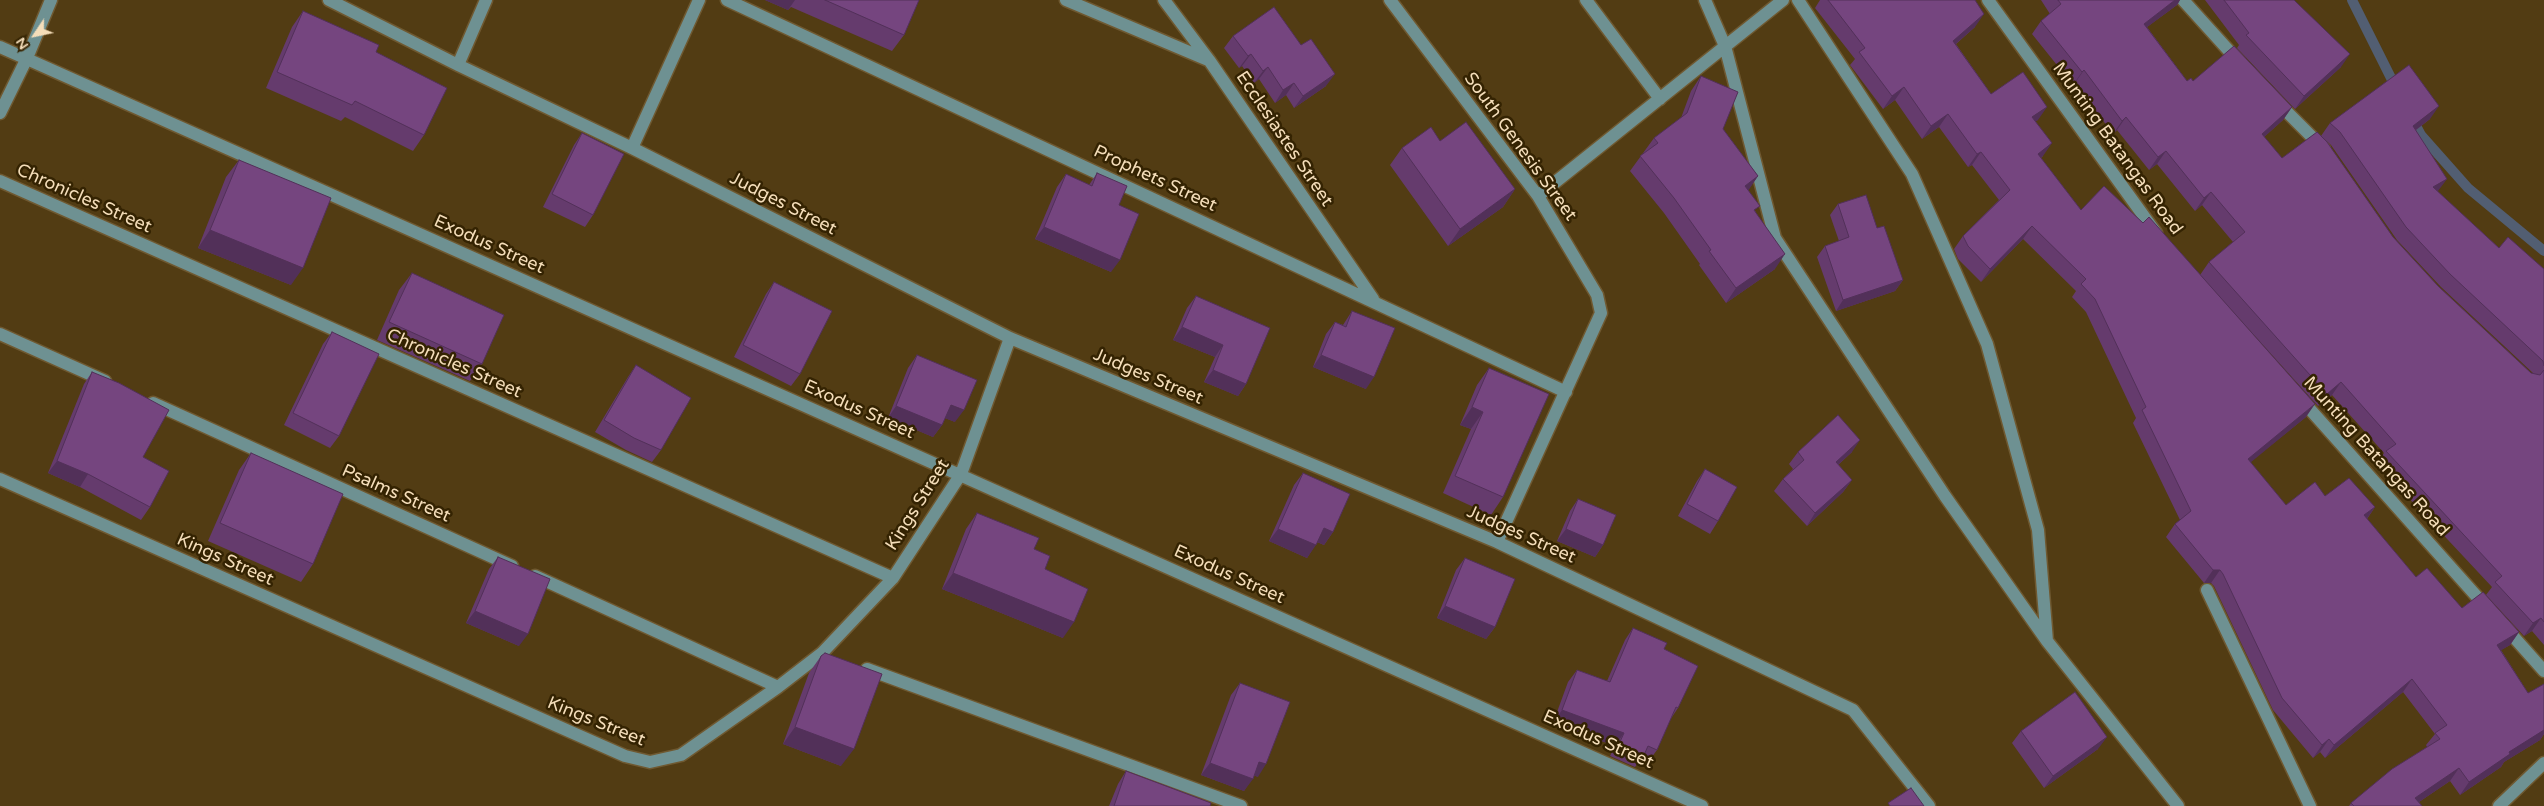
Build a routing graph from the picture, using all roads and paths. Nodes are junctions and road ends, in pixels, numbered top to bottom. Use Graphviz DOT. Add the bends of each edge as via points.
graph roads {
  1 [pos="51,0"];
  2 [pos="329,0"];
  3 [pos="486,0"];
  4 [pos="699,0"];
  5 [pos="727,0"];
  6 [pos="1066,0"];
  7 [pos="1164,0"];
  8 [pos="1390,0"];
  9 [pos="1586,0"];
  10 [pos="1706,0"];
  11 [pos="1783,0"];
  12 [pos="1798,0"];
  13 [pos="1988,0"];
  14 [pos="2183,0"];
  15 [pos="1725,46"];
  16 [pos="0,47"];
  17 [pos="27,58"];
  18 [pos="1209,60"];
  19 [pos="458,65"];
  20 [pos="2247,71"];
  21 [pos="2266,91"];
  22 [pos="1660,99"];
  23 [pos="0,113"];
  24 [pos="632,148"];
  25 [pos="2330,158"];
  26 [pos="0,181"];
  27 [pos="1538,196"];
  28 [pos="2164,244"];
  29 [pos="1373,300"];
  30 [pos="0,334"];
  31 [pos="1010,338"];
  32 [pos="2288,384"];
  33 [pos="118,387"];
  34 [pos="1566,392"];
  35 [pos="145,399"];
  36 [pos="961,474"];
  37 [pos="0,479"];
  38 [pos="1497,542"];
  39 [pos="893,578"];
  40 [pos="2207,590"];
  41 [pos="2047,641"];
  42 [pos="850,663"];
  43 [pos="2544,671"];
  44 [pos="778,687"];
  45 [pos="2544,763"];
  46 [pos="1242,806"];
  47 [pos="1702,806"];
  48 [pos="1929,806"];
  49 [pos="2178,806"];
  50 [pos="2310,806"];
  51 [pos="2499,806"];
  1 -- 17 [label="street"];
  2 -- 19 [label="street, Judges Street"];
  3 -- 19 [label="street"];
  4 -- 24 [label="street"];
  5 -- 29 [label="street, Prophets Street"];
  6 -- 18 [label="street"];
  7 -- 18 [label="street, Ecclesiastes Street"];
  8 -- 27 [label="street, South Genesis Street"];
  9 -- 22 [label="street"];
  10 -- 15 [label="street"];
  11 -- 15 [label="street"];
  12 -- 41 [label="street" via="1912,174 1986,344 2038,530"];
  13 -- 28 [label="street, Munting Batangas Road"];
  14 -- 20 [label="street"];
  15 -- 22 [label="street"];
  15 -- 41 [label="street" via="1775,238 1945,496"];
  16 -- 17 [label="street, Exodus Street"];
  17 -- 23 [label="street"];
  17 -- 36 [label="street, Exodus Street"];
  18 -- 29 [label="street, Ecclesiastes Street"];
  19 -- 24 [label="street, Judges Street"];
  21 -- 25 [label="street"];
  22 -- 27 [label="street"];
  24 -- 31 [label="street, Judges Street"];
  26 -- 39 [label="street, Chronicles Street"];
  27 -- 34 [label="street, South Genesis Street" via="1597,295 1601,314"];
  29 -- 34 [label="street, Prophets Street"];
  30 -- 33 [label="street"];
  31 -- 36 [label="street, Kings Street"];
  31 -- 38 [label="street, Judges Street"];
  32 -- 43 [label="street, Munting Batangas Road"];
  34 -- 38 [label="street, South Genesis Street"];
  35 -- 44 [label="street, Psalms Street"];
  36 -- 39 [label="street, Kings Street"];
  36 -- 47 [label="street, Exodus Street"];
  37 -- 44 [label="street, Kings Street" via="625,756 650,762 681,755"];
  38 -- 48 [label="street, Judges Street" via="1853,710"];
  39 -- 44 [label="street, Kings Street" via="827,655"];
  40 -- 50 [label="street"];
  41 -- 49 [label="street"];
  42 -- 46 [label="street"];
  45 -- 51 [label="street"];
}
